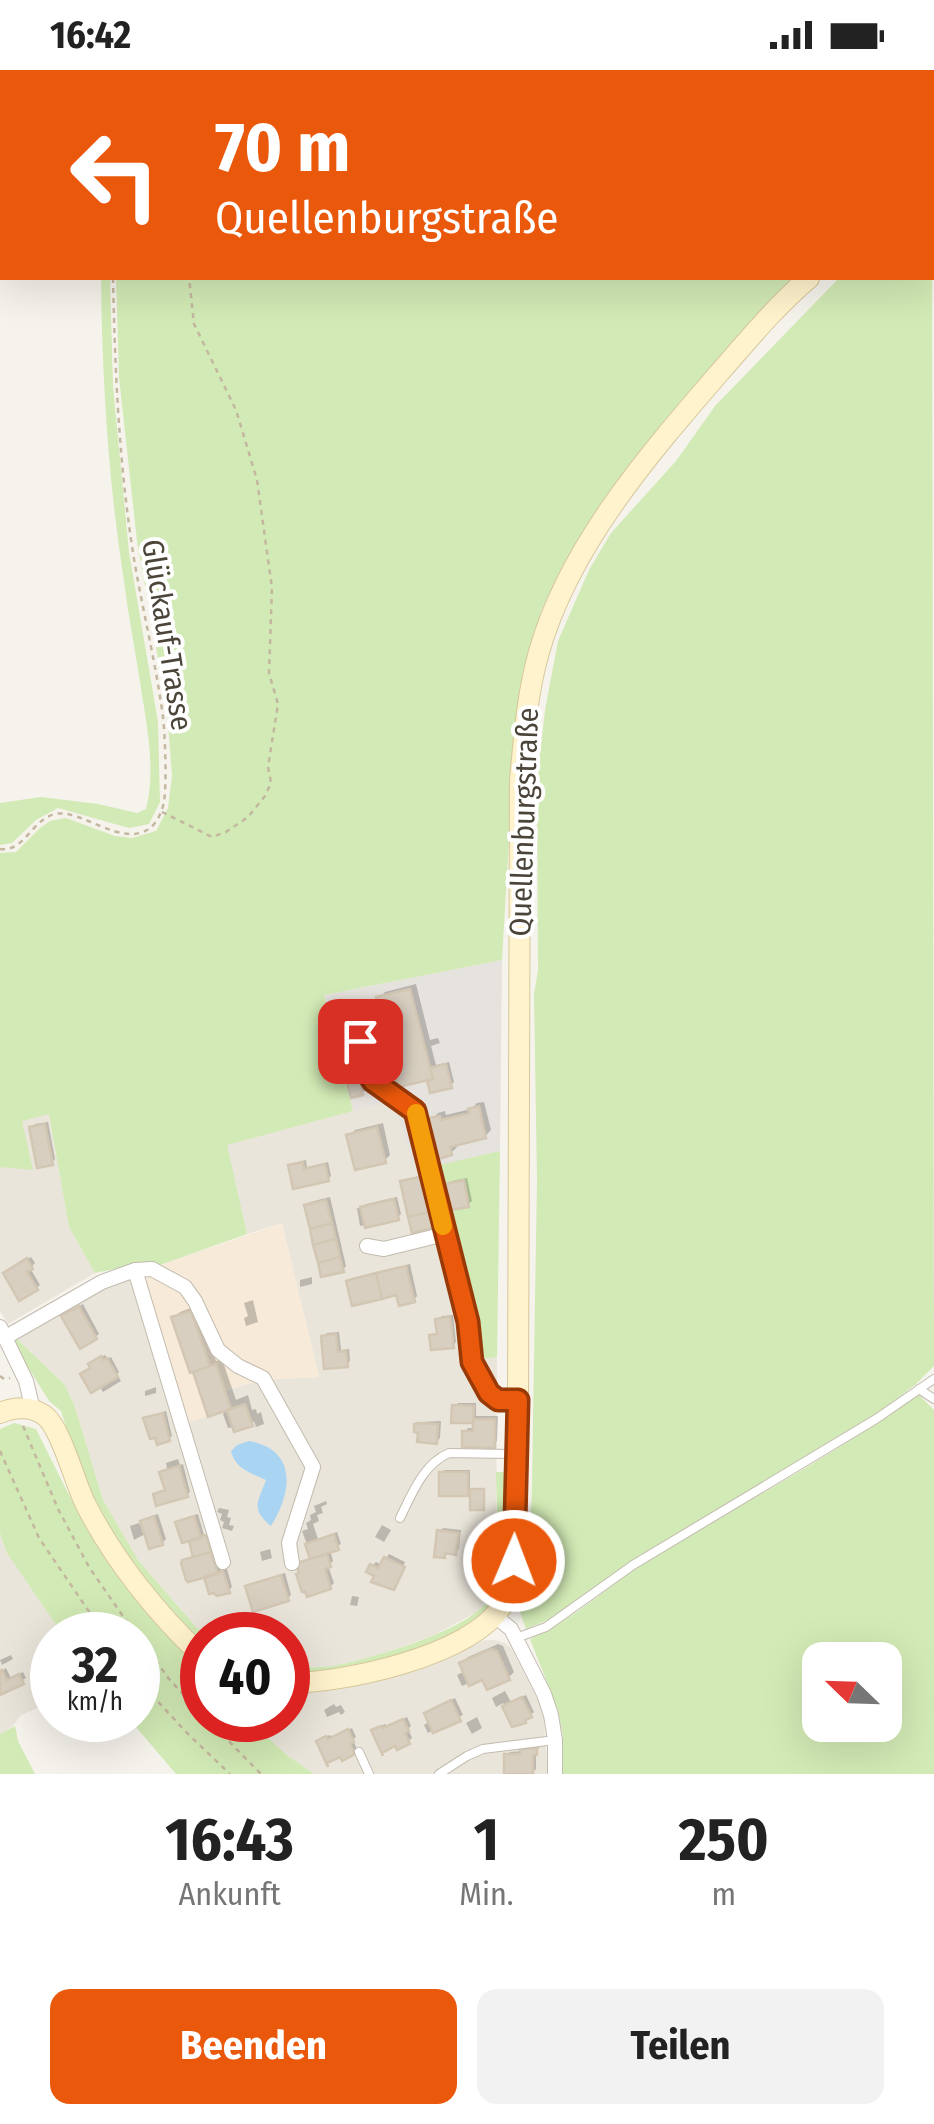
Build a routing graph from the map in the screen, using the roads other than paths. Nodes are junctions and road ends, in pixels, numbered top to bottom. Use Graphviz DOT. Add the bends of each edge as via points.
graph roads {
  1 [pos="807,280"];
  2 [pos="356,1013"];
  3 [pos="444,1234"];
  4 [pos="367,1246"];
  5 [pos="135,1270"];
  6 [pos="3,1332"];
  7 [pos="929,1381"];
  8 [pos="518,1400"];
  9 [pos="934,1400"];
  10 [pos="4,1411"];
  11 [pos="28,1418"];
  12 [pos="516,1454"];
  13 [pos="400,1518"];
  14 [pos="223,1562"];
  15 [pos="292,1563"];
  16 [pos="487,1622"];
  17 [pos="180,1634"];
  18 [pos="516,1638"];
  19 [pos="310,1681"];
  20 [pos="554,1740"];
  21 [pos="359,1752"];
  22 [pos="370,1774"];
  23 [pos="440,1774"];
  24 [pos="555,1774"];
  1 -- 8 [label="street, Quellenburgstraße" via="708,386 620,496 566,582 539,651 520,780"];
  2 -- 3 [label="street" via="365,1069 415,1111"];
  3 -- 4 [label="street" via="384,1249"];
  3 -- 8 [label="street" via="472,1362 489,1393"];
  5 -- 6 [label="street"];
  5 -- 14 [label="street"];
  5 -- 15 [label="street" via="152,1269 186,1287 218,1350 264,1378 313,1466 290,1543"];
  6 -- 11 [label="street" via="26,1381"];
  7 -- 9 [label="lane"];
  7 -- 18 [label="lane" via="876,1420 633,1565 546,1627"];
  8 -- 12 [label="street, Quellenburgstraße"];
  10 -- 11 [label="street"];
  11 -- 17 [label="street" via="42,1414 54,1427 86,1505 115,1553"];
  12 -- 13 [label="lane" via="441,1456"];
  12 -- 16 [label="street, Quellenburgstraße" via="511,1584"];
  16 -- 18 [label="street"];
  16 -- 19 [label="street" via="449,1646 372,1672"];
  18 -- 20 [label="street" via="544,1694"];
  20 -- 23 [label="lane" via="483,1749"];
  20 -- 24 [label="street"];
  21 -- 22 [label="lane"];
}
